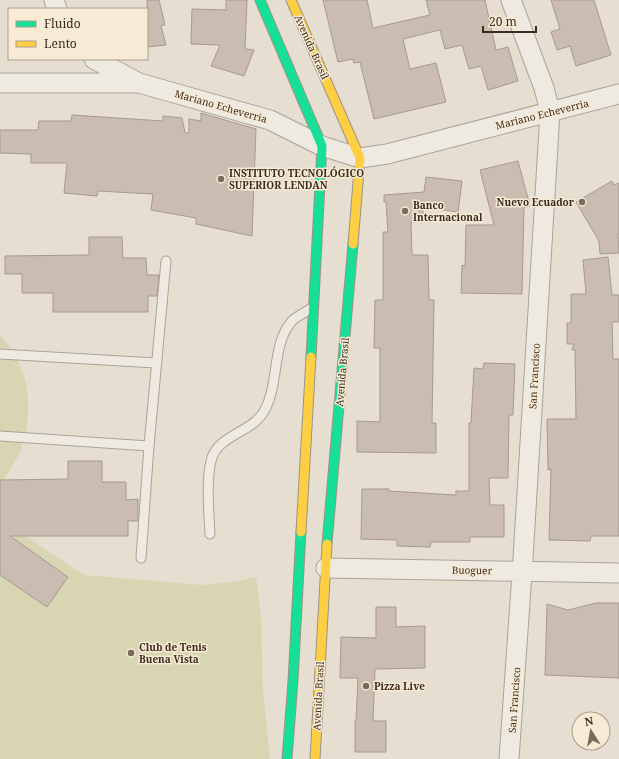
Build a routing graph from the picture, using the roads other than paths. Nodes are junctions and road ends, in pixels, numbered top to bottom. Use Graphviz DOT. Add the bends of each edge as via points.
graph roads {
  1 [pos="260,0"];
  2 [pos="291,0"];
  3 [pos="511,0"];
  4 [pos="96,60"];
  5 [pos="0,83"];
  6 [pos="139,83"];
  7 [pos="619,94"];
  8 [pos="550,112"];
  9 [pos="322,146"];
  10 [pos="360,158"];
  11 [pos="166,261"];
  12 [pos="314,308"];
  13 [pos="0,354"];
  14 [pos="156,363"];
  15 [pos="0,436"];
  16 [pos="149,446"];
  17 [pos="210,534"];
  18 [pos="141,558"];
  19 [pos="326,568"];
  20 [pos="522,571"];
  21 [pos="619,573"];
  22 [pos="287,759"];
  23 [pos="315,759"];
  24 [pos="510,759"];
  1 -- 9 [label="street"];
  2 -- 10 [label="street, Avenida Brasil"];
  3 -- 8 [label="street, San Francisco" via="544,88"];
  4 -- 6 [label="street"];
  5 -- 6 [label="street, Mariano Echeverria"];
  6 -- 9 [label="street, Mariano Echeverria" via="270,120"];
  7 -- 8 [label="street, Mariano Echeverria"];
  8 -- 10 [label="street, Mariano Echeverria" via="387,154"];
  8 -- 20 [label="street, San Francisco"];
  9 -- 10 [label="street, Mariano Echeverria"];
  9 -- 12 [label="street"];
  10 -- 19 [label="street, Avenida Brasil"];
  11 -- 14 [label="lane"];
  12 -- 17 [label="lane" via="293,320 285,330 270,400 262,414 216,449 209,475"];
  12 -- 22 [label="street"];
  13 -- 14 [label="lane"];
  14 -- 16 [label="lane"];
  15 -- 16 [label="lane"];
  16 -- 18 [label="lane"];
  19 -- 20 [label="street, Buoguer"];
  19 -- 23 [label="street, Avenida Brasil"];
  20 -- 21 [label="street, Buoguer"];
  20 -- 24 [label="street, San Francisco"];
}
